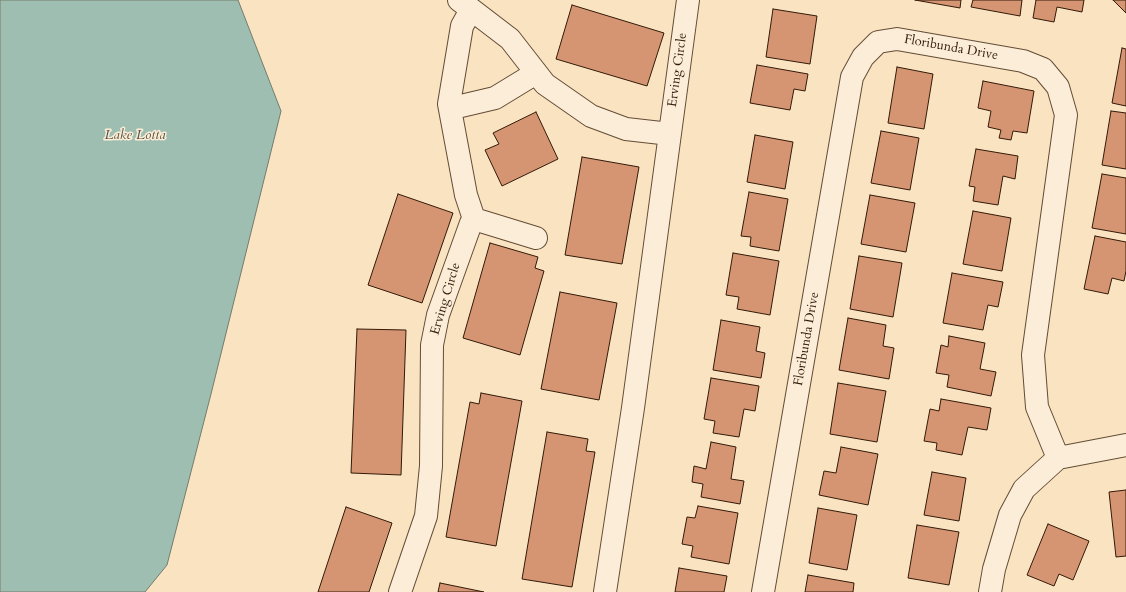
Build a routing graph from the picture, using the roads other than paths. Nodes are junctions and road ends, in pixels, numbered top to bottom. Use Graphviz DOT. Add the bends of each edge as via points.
graph roads {
  1 [pos="688,0"];
  2 [pos="465,5"];
  3 [pos="536,73"];
  4 [pos="449,104"];
  5 [pos="670,134"];
  6 [pos="474,219"];
  7 [pos="536,238"];
  8 [pos="1126,445"];
  9 [pos="1058,458"];
  10 [pos="400,592"];
  11 [pos="604,592"];
  12 [pos="763,592"];
  13 [pos="990,592"];
  1 -- 5 [label="street, Erving Circle"];
  2 -- 3 [label="street" via="510,39"];
  2 -- 4 [label="street"];
  3 -- 4 [label="street" via="495,98 462,106"];
  3 -- 5 [label="street" via="545,84 591,116 626,129"];
  4 -- 6 [label="street" via="466,195"];
  5 -- 11 [label="street, Erving Circle" via="634,408"];
  6 -- 7 [label="street"];
  6 -- 10 [label="street, Erving Circle" via="438,315 432,345 431,466 426,516"];
  8 -- 9 [label="street"];
  9 -- 12 [label="street, Floribunda Drive" via="1036,407 1032,355 1066,115 1058,87 1043,69 1023,61 897,39 878,42 863,57 852,78"];
  9 -- 13 [label="street" via="1024,489 1010,515"];
}
